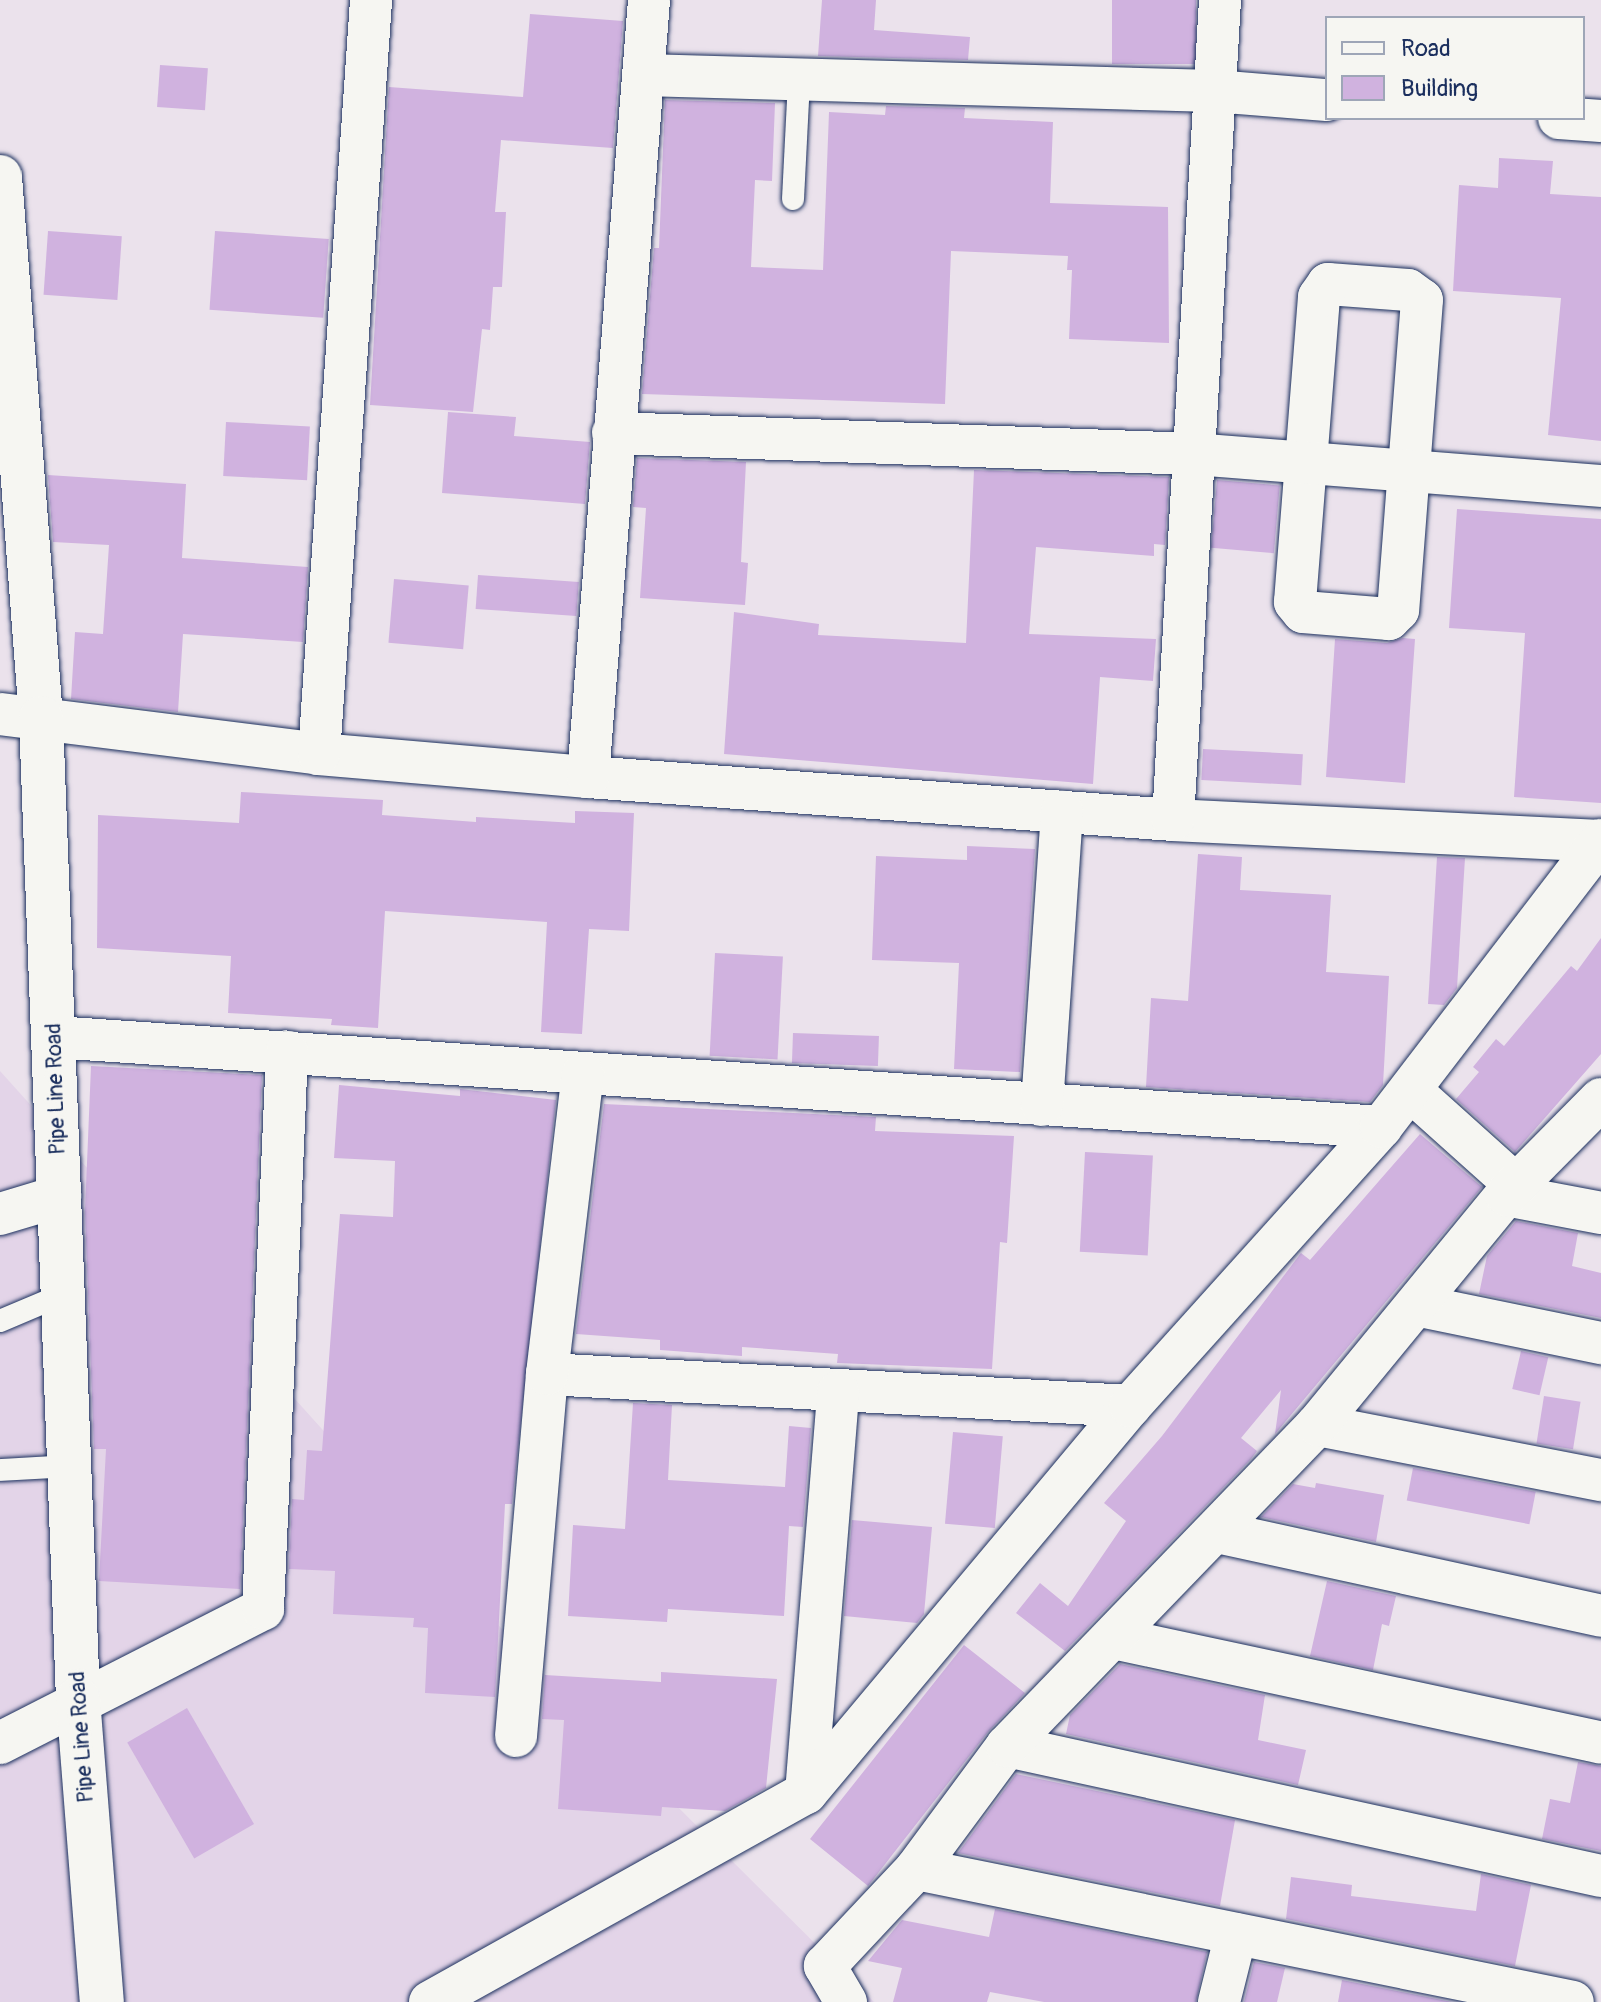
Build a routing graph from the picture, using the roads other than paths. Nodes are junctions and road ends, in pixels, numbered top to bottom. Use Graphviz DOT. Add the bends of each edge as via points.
graph roads {
  1 [pos="371,0"];
  2 [pos="649,0"];
  3 [pos="1220,0"];
  4 [pos="643,75"];
  5 [pos="799,79"];
  6 [pos="1214,91"];
  7 [pos="1325,100"];
  8 [pos="0,177"];
  9 [pos="793,199"];
  10 [pos="613,433"];
  11 [pos="1194,454"];
  12 [pos="1308,463"];
  13 [pos="1409,471"];
  14 [pos="1601,486"];
  15 [pos="21,716"];
  16 [pos="319,754"];
  17 [pos="588,777"];
  18 [pos="1062,812"];
  19 [pos="1173,820"];
  20 [pos="1600,840"];
  21 [pos="54,1037"];
  22 [pos="287,1052"];
  23 [pos="583,1074"];
  24 [pos="1410,1090"];
  25 [pos="1601,1099"];
  26 [pos="1042,1105"];
  27 [pos="1381,1127"];
  28 [pos="1511,1190"];
  29 [pos="60,1196"];
  30 [pos="1601,1213"];
  31 [pos="0,1214"];
  32 [pos="64,1294"];
  33 [pos="1420,1306"];
  34 [pos="0,1321"];
  35 [pos="1601,1343"];
  36 [pos="547,1374"];
  37 [pos="838,1392"];
  38 [pos="1130,1406"];
  39 [pos="1317,1425"];
  40 [pos="69,1466"];
  41 [pos="0,1470"];
  42 [pos="1601,1480"];
  43 [pos="1217,1532"];
  44 [pos="1601,1616"];
  45 [pos="1113,1638"];
  46 [pos="78,1699"];
  47 [pos="516,1736"];
  48 [pos="0,1743"];
  49 [pos="1601,1743"];
  50 [pos="1007,1746"];
  51 [pos="806,1793"];
  52 [pos="916,1869"];
  53 [pos="1601,1876"];
  54 [pos="1236,1934"];
  55 [pos="102,2002"];
  56 [pos="430,2002"];
  57 [pos="846,2002"];
  58 [pos="1219,2002"];
  59 [pos="1573,2002"];
  1 -- 16 [label="street"];
  2 -- 4 [label="street"];
  3 -- 6 [label="street"];
  4 -- 5 [label="street"];
  4 -- 10 [label="street"];
  5 -- 6 [label="street"];
  5 -- 9 [label="lane"];
  6 -- 7 [label="street"];
  6 -- 11 [label="street"];
  8 -- 15 [label="street, Pipe Line Road"];
  10 -- 11 [label="street"];
  10 -- 17 [label="street"];
  11 -- 12 [label="street"];
  11 -- 19 [label="street"];
  12 -- 13 [label="street"];
  12 -- 13 [label="street" via="1295,602 1303,612 1389,619 1398,610"];
  12 -- 13 [label="street" via="1319,297 1328,284 1408,290 1422,300"];
  13 -- 14 [label="street"];
  15 -- 16 [label="street"];
  15 -- 21 [label="street, Pipe Line Road"];
  16 -- 17 [label="street"];
  17 -- 18 [label="street"];
  18 -- 19 [label="street"];
  18 -- 26 [label="street"];
  19 -- 20 [label="street"];
  20 -- 24 [label="street"];
  21 -- 22 [label="street"];
  21 -- 29 [label="street, Pipe Line Road"];
  22 -- 23 [label="street"];
  22 -- 46 [label="street" via="263,1609"];
  23 -- 26 [label="street"];
  23 -- 36 [label="street"];
  24 -- 27 [label="street"];
  24 -- 28 [label="street"];
  25 -- 28 [label="street"];
  26 -- 27 [label="street"];
  27 -- 38 [label="street"];
  28 -- 30 [label="street"];
  28 -- 33 [label="street"];
  29 -- 31 [label="street"];
  29 -- 32 [label="street, Pipe Line Road"];
  32 -- 34 [label="lane"];
  32 -- 40 [label="street, Pipe Line Road"];
  33 -- 35 [label="street"];
  33 -- 39 [label="street"];
  36 -- 37 [label="street"];
  36 -- 47 [label="street"];
  37 -- 38 [label="street"];
  37 -- 51 [label="street"];
  38 -- 51 [label="street"];
  39 -- 42 [label="street"];
  39 -- 43 [label="street"];
  40 -- 41 [label="lane"];
  40 -- 46 [label="street, Pipe Line Road"];
  43 -- 44 [label="street"];
  43 -- 45 [label="street"];
  45 -- 49 [label="street"];
  45 -- 50 [label="street"];
  46 -- 48 [label="street"];
  46 -- 55 [label="street, Pipe Line Road"];
  50 -- 52 [label="street"];
  50 -- 53 [label="street"];
  51 -- 56 [label="street"];
  52 -- 54 [label="street"];
  52 -- 57 [label="street" via="825,1966"];
  54 -- 58 [label="street"];
  54 -- 59 [label="street"];
}
